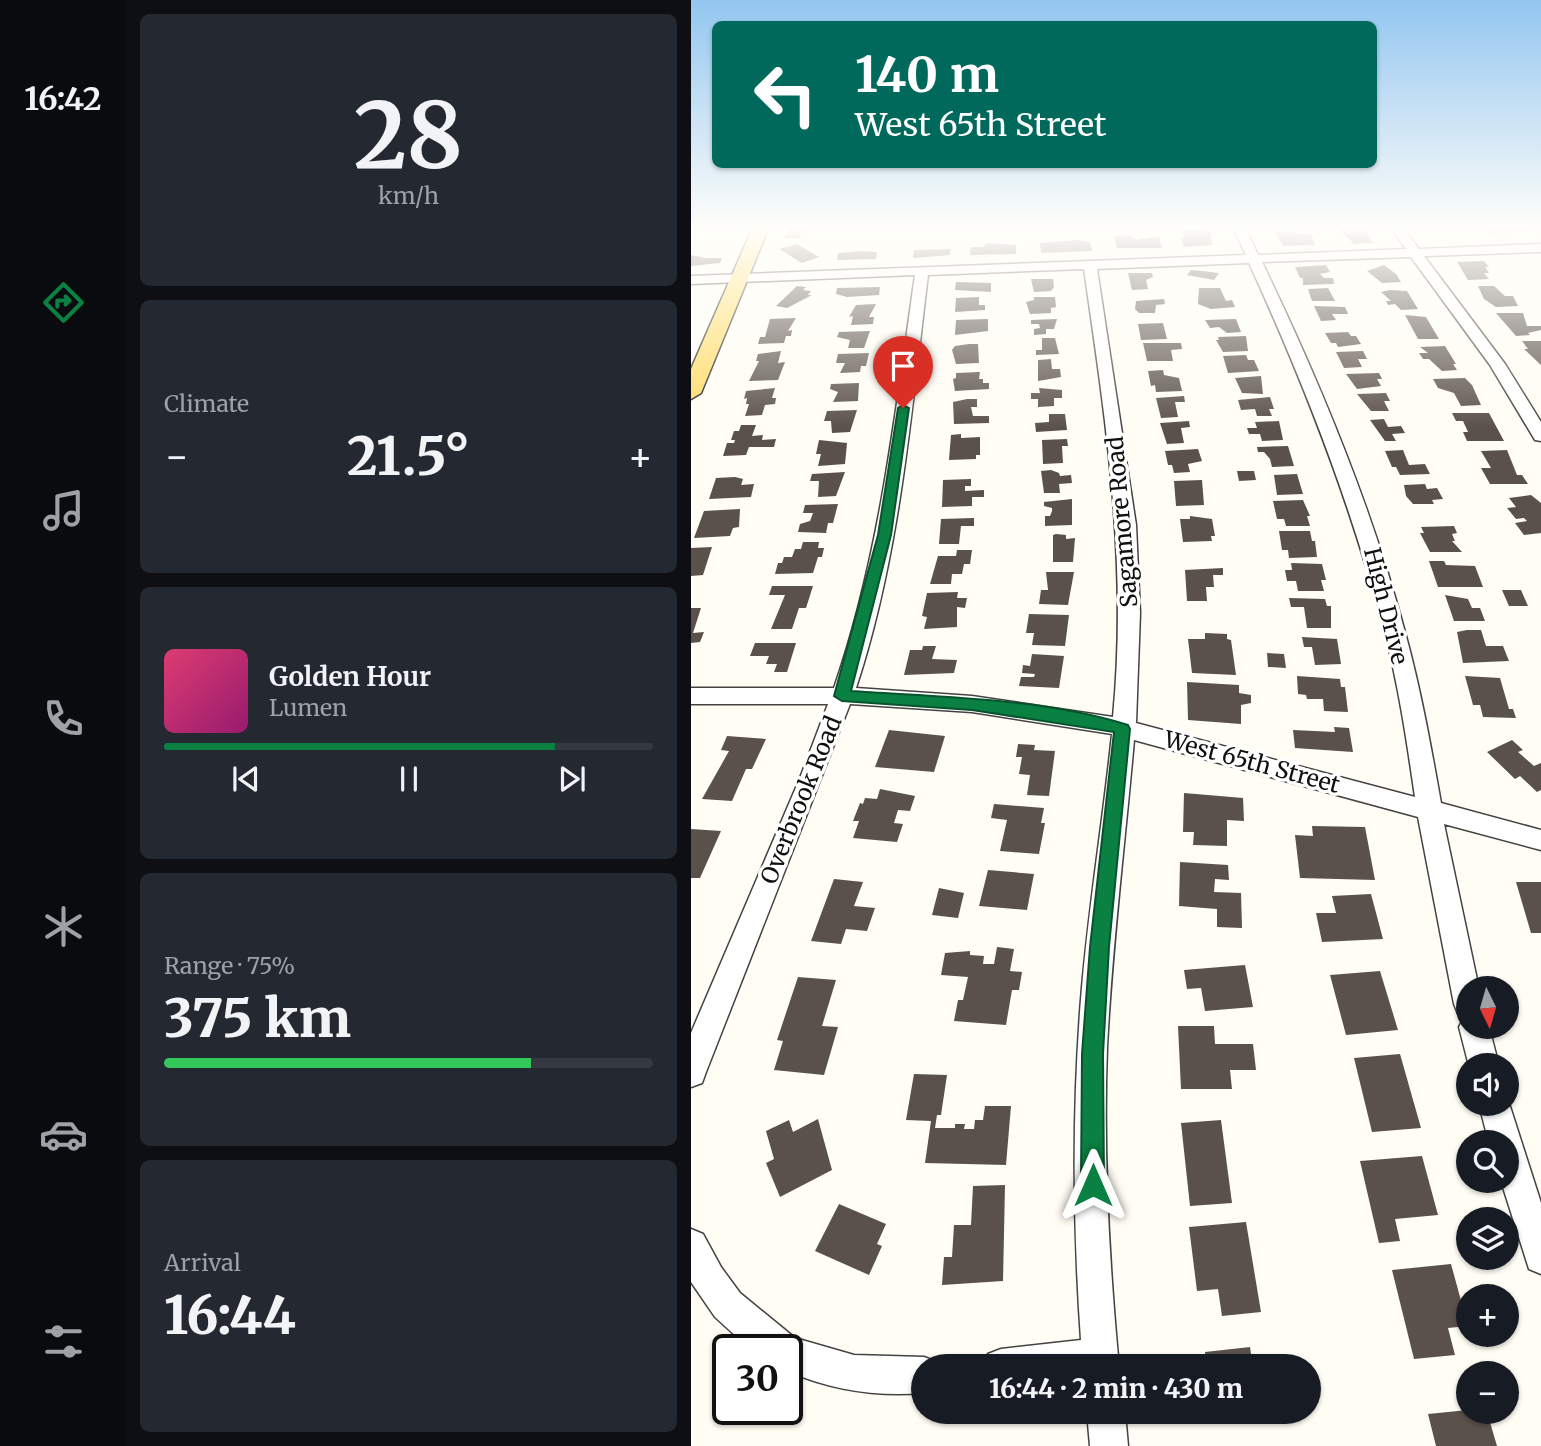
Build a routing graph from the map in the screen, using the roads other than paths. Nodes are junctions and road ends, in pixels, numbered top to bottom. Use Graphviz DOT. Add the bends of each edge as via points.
graph roads {
  1 [pos="732,294"];
  2 [pos="918,294"];
  3 [pos="1094,294"];
  4 [pos="1270,294"];
  5 [pos="1446,294"];
  6 [pos="691,393"];
  7 [pos="1541,436"];
  8 [pos="842,696"];
  9 [pos="697,699"];
  10 [pos="1122,729"];
  11 [pos="1430,810"];
  12 [pos="1541,840"];
  13 [pos="1463,976"];
  14 [pos="691,1072"];
  15 [pos="1519,1187"];
  16 [pos="691,1246"];
  17 [pos="1541,1257"];
  18 [pos="758,1334"];
  19 [pos="1100,1354"];
  20 [pos="803,1360"];
  21 [pos="911,1376"];
  22 [pos="1107,1424"];
  23 [pos="1109,1446"];
  1 -- 6 [label="main road"];
  2 -- 8 [label="street, Overbrook Road" via="884,535"];
  3 -- 10 [label="street, Sagamore Road" via="1130,562"];
  4 -- 11 [label="street, High Drive" via="1368,535 1396,639"];
  5 -- 7 [label="street" via="1497,364"];
  8 -- 9 [label="street, West 65th Street"];
  8 -- 10 [label="street, West 65th Street" via="972,704"];
  8 -- 14 [label="street, Overbrook Road"];
  10 -- 11 [label="street, West 65th Street"];
  10 -- 19 [label="street, Sagamore Road" via="1092,1054 1093,1237"];
  11 -- 12 [label="street, West 65th Street"];
  11 -- 13 [label="street, High Drive"];
  15 -- 17 [label="street"];
  16 -- 18 [label="street" via="725,1305"];
  20 -- 21 [label="street" via="849,1374"];
  22 -- 23 [label="street"];
}
